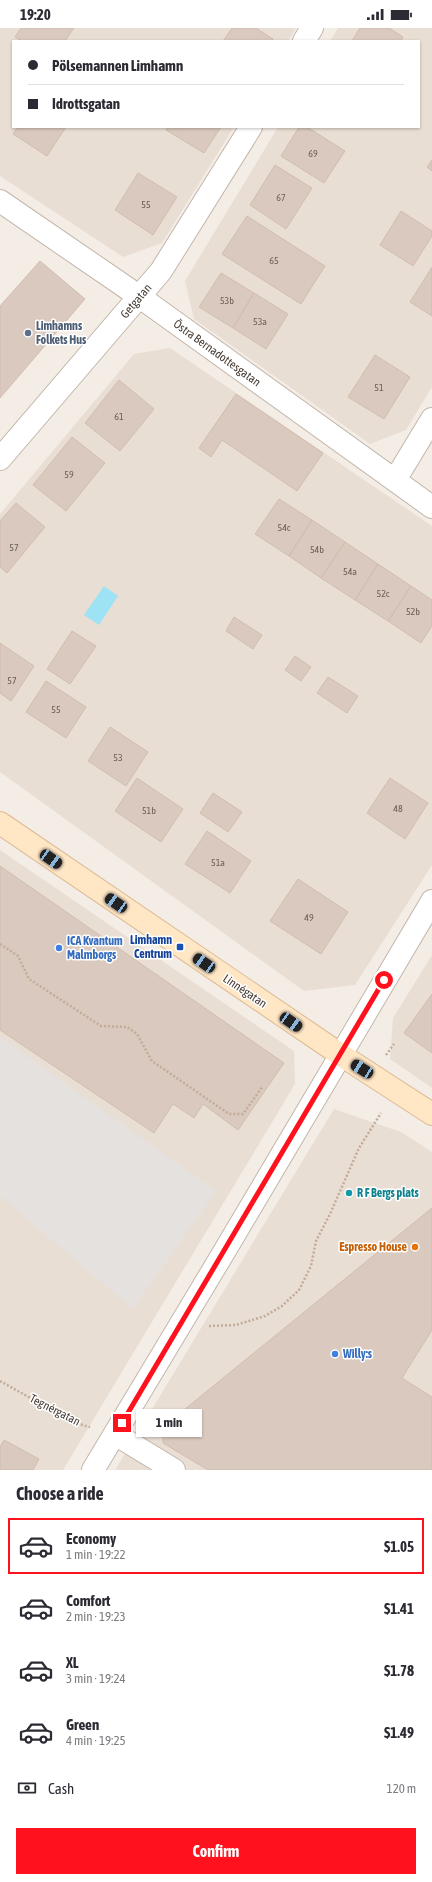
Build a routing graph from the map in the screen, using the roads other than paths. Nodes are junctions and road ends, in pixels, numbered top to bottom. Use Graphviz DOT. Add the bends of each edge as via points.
graph roads {
  1 [pos="312,28"];
  2 [pos="305,40"];
  3 [pos="250,128"];
  4 [pos="0,201"];
  5 [pos="140,298"];
  6 [pos="432,419"];
  7 [pos="0,460"];
  8 [pos="395,480"];
  9 [pos="432,507"];
  10 [pos="0,824"];
  11 [pos="432,901"];
  12 [pos="341,1055"];
  13 [pos="432,1114"];
  14 [pos="115,1434"];
  15 [pos="92,1470"];
  16 [pos="174,1470"];
  1 -- 2 [label="street"];
  3 -- 5 [label="street, Getgatan" via="161,271"];
  4 -- 5 [label="street, Östra Bernadottesgatan"];
  5 -- 7 [label="street, Getgatan"];
  5 -- 8 [label="street, Östra Bernadottesgatan"];
  6 -- 8 [label="street"];
  8 -- 9 [label="street, Östra Bernadottesgatan"];
  10 -- 12 [label="street, Linnégatan"];
  11 -- 12 [label="street"];
  12 -- 13 [label="street, Linnégatan"];
  12 -- 14 [label="street"];
  14 -- 15 [label="street"];
  14 -- 16 [label="street"];
}
